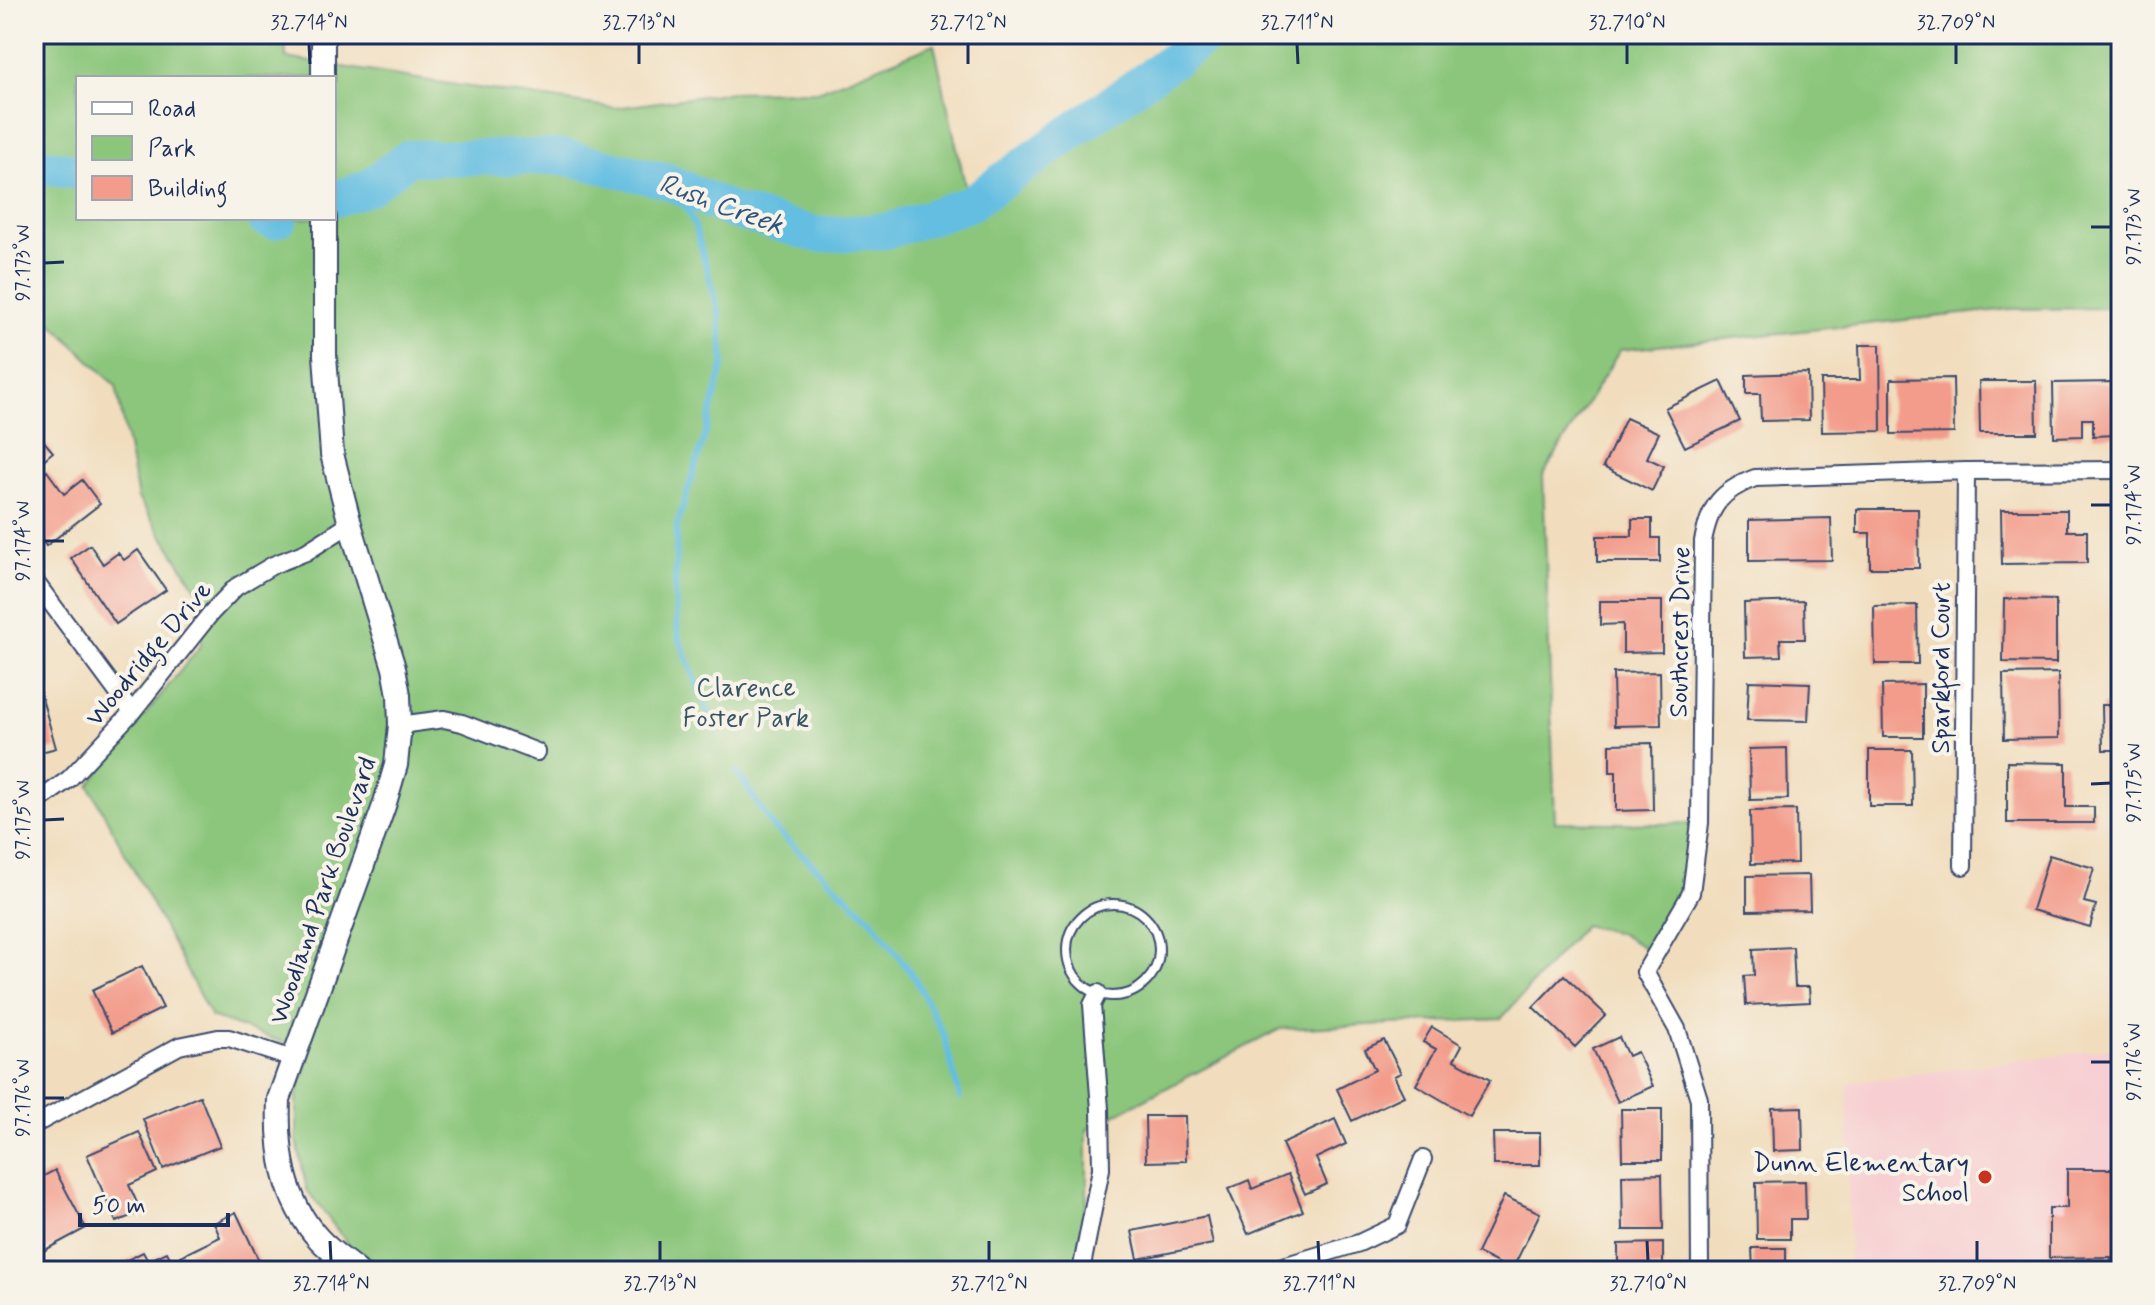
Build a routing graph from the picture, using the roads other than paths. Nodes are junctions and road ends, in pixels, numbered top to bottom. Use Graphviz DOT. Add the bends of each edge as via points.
graph roads {
  1 [pos="323,34"];
  2 [pos="323,76"];
  3 [pos="325,220"];
  4 [pos="2121,470"];
  5 [pos="1966,471"];
  6 [pos="350,524"];
  7 [pos="34,580"];
  8 [pos="132,712"];
  9 [pos="400,725"];
  10 [pos="537,752"];
  11 [pos="34,804"];
  12 [pos="1963,866"];
  13 [pos="1098,993"];
  14 [pos="293,1059"];
  15 [pos="34,1125"];
  16 [pos="1423,1159"];
  17 [pos="348,1264"];
  18 [pos="319,1271"];
  19 [pos="1081,1271"];
  20 [pos="1267,1271"];
  21 [pos="1700,1271"];
  1 -- 2 [label="street"];
  3 -- 6 [label="street, Woodland Park Boulevard" via="325,355 332,454"];
  4 -- 5 [label="street, Southcrest Drive"];
  5 -- 12 [label="street, Sparkford Court"];
  5 -- 21 [label="street, Southcrest Drive" via="1755,478 1723,496 1708,516 1703,541 1700,823 1691,893 1645,972 1677,1029 1699,1099"];
  6 -- 8 [label="street, Woodridge Drive" via="236,587"];
  6 -- 9 [label="street, Woodland Park Boulevard" via="394,668"];
  7 -- 8 [label="street"];
  8 -- 11 [label="street, Woodridge Drive" via="69,779"];
  9 -- 10 [label="street" via="444,719"];
  9 -- 14 [label="street, Woodland Park Boulevard" via="384,806"];
  13 -- 13 [label="lane" via="1111,996 1135,990 1158,962 1153,926 1124,905 1092,909 1071,933 1072,968"];
  13 -- 19 [label="street" via="1092,1005 1101,1169"];
  14 -- 15 [label="street" via="229,1038 179,1046"];
  14 -- 17 [label="street, Woodland Park Boulevard" via="279,1099 284,1178 318,1238"];
  16 -- 20 [label="street" via="1397,1225 1359,1243"];
  17 -- 18 [label="street"];
}
